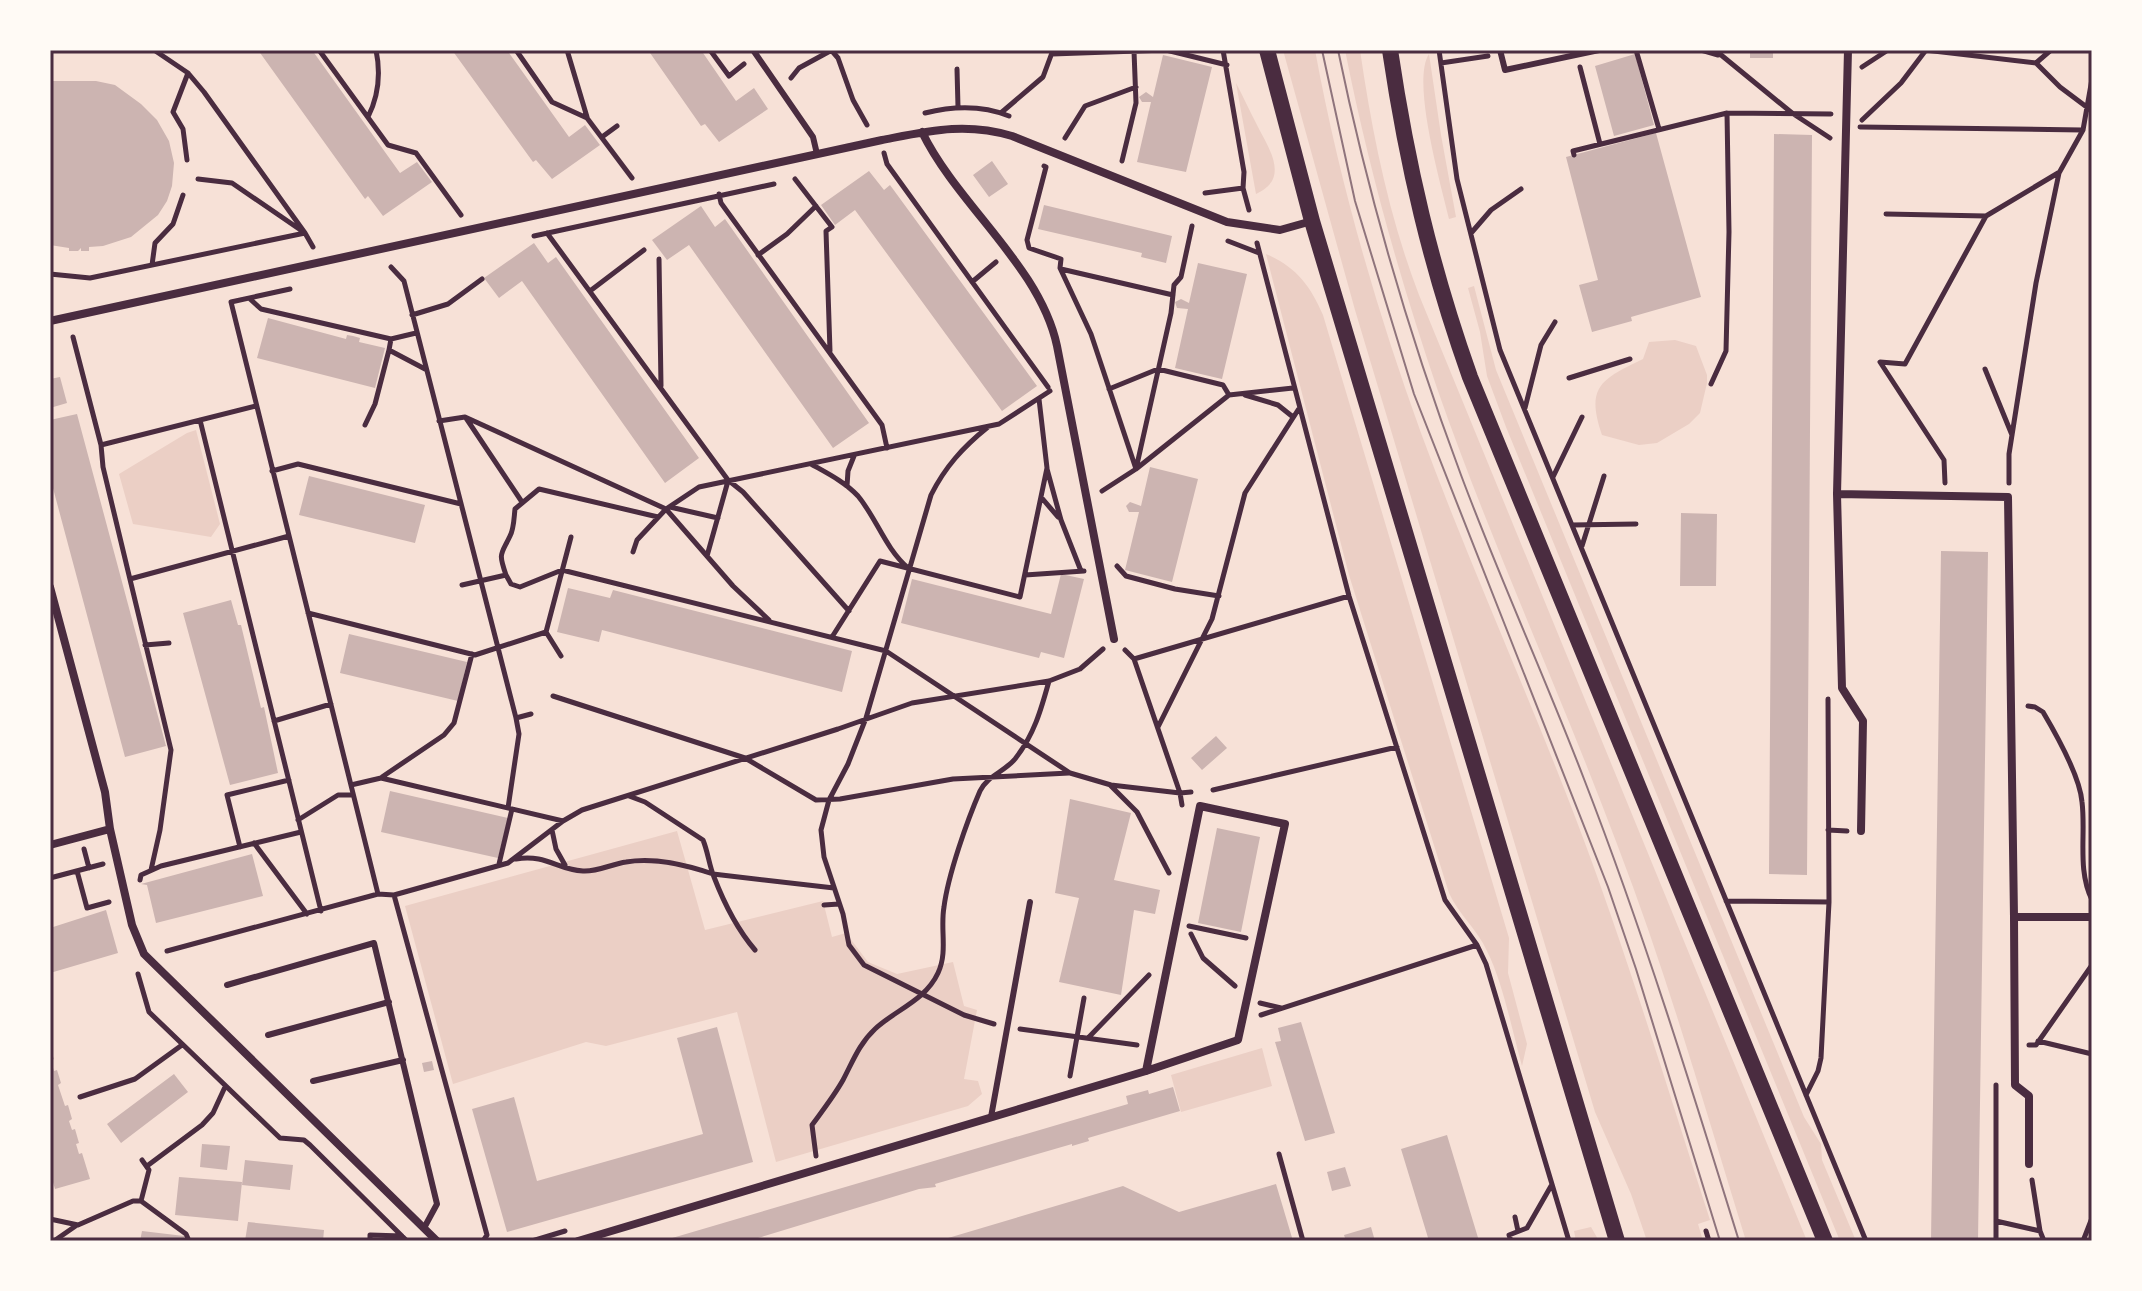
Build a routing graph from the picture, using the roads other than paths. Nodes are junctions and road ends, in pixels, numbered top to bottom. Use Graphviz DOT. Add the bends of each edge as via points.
graph roads {
  1 [pos="753,50"];
  2 [pos="1267,50"];
  3 [pos="1390,50"];
  4 [pos="1500,50"];
  5 [pos="1599,50"];
  6 [pos="1848,50"];
  7 [pos="922,132"];
  8 [pos="817,154"];
  9 [pos="1312,221"];
  10 [pos="50,321"];
  11 [pos="1837,494"];
  12 [pos="50,587"];
  13 [pos="1114,639"];
  14 [pos="110,829"];
  15 [pos="1861,831"];
  16 [pos="50,845"];
  17 [pos="1030,902"];
  18 [pos="2014,917"];
  19 [pos="2092,917"];
  20 [pos="227,985"];
  21 [pos="389,1002"];
  22 [pos="268,1035"];
  23 [pos="403,1060"];
  24 [pos="1146,1071"];
  25 [pos="313,1081"];
  26 [pos="991,1117"];
  27 [pos="2029,1164"];
  28 [pos="424,1228"];
  29 [pos="437,1241"];
  30 [pos="578,1241"];
  31 [pos="1617,1241"];
  32 [pos="1825,1241"];
  1 -- 8 [label="lane" via="813,137"];
  2 -- 9 [label="main road"];
  3 -- 32 [label="main road" via="1415,197 1470,377"];
  4 -- 5 [label="lane" via="1505,70"];
  6 -- 11 [label="street"];
  7 -- 8 [label="street"];
  7 -- 9 [label="street" via="987,128 1227,222 1280,230"];
  7 -- 13 [label="street" via="933,157 1038,297 1054,329"];
  8 -- 10 [label="street"];
  9 -- 31 [label="main road"];
  11 -- 15 [label="street" via="1842,688 1863,721"];
  11 -- 18 [label="street" via="2008,497"];
  12 -- 14 [label="street" via="105,792"];
  14 -- 16 [label="street"];
  14 -- 28 [label="street" via="144,954"];
  17 -- 26 [label="lane"];
  18 -- 19 [label="street"];
  18 -- 27 [label="street" via="2015,1085 2029,1096"];
  20 -- 21 [label="lane" via="374,943"];
  21 -- 22 [label="lane"];
  21 -- 23 [label="lane"];
  23 -- 25 [label="lane"];
  23 -- 28 [label="lane" via="437,1204"];
  24 -- 24 [label="street" via="1200,806 1285,824 1238,1040"];
  24 -- 26 [label="street"];
  26 -- 30 [label="street"];
  28 -- 29 [label="street"];
}
